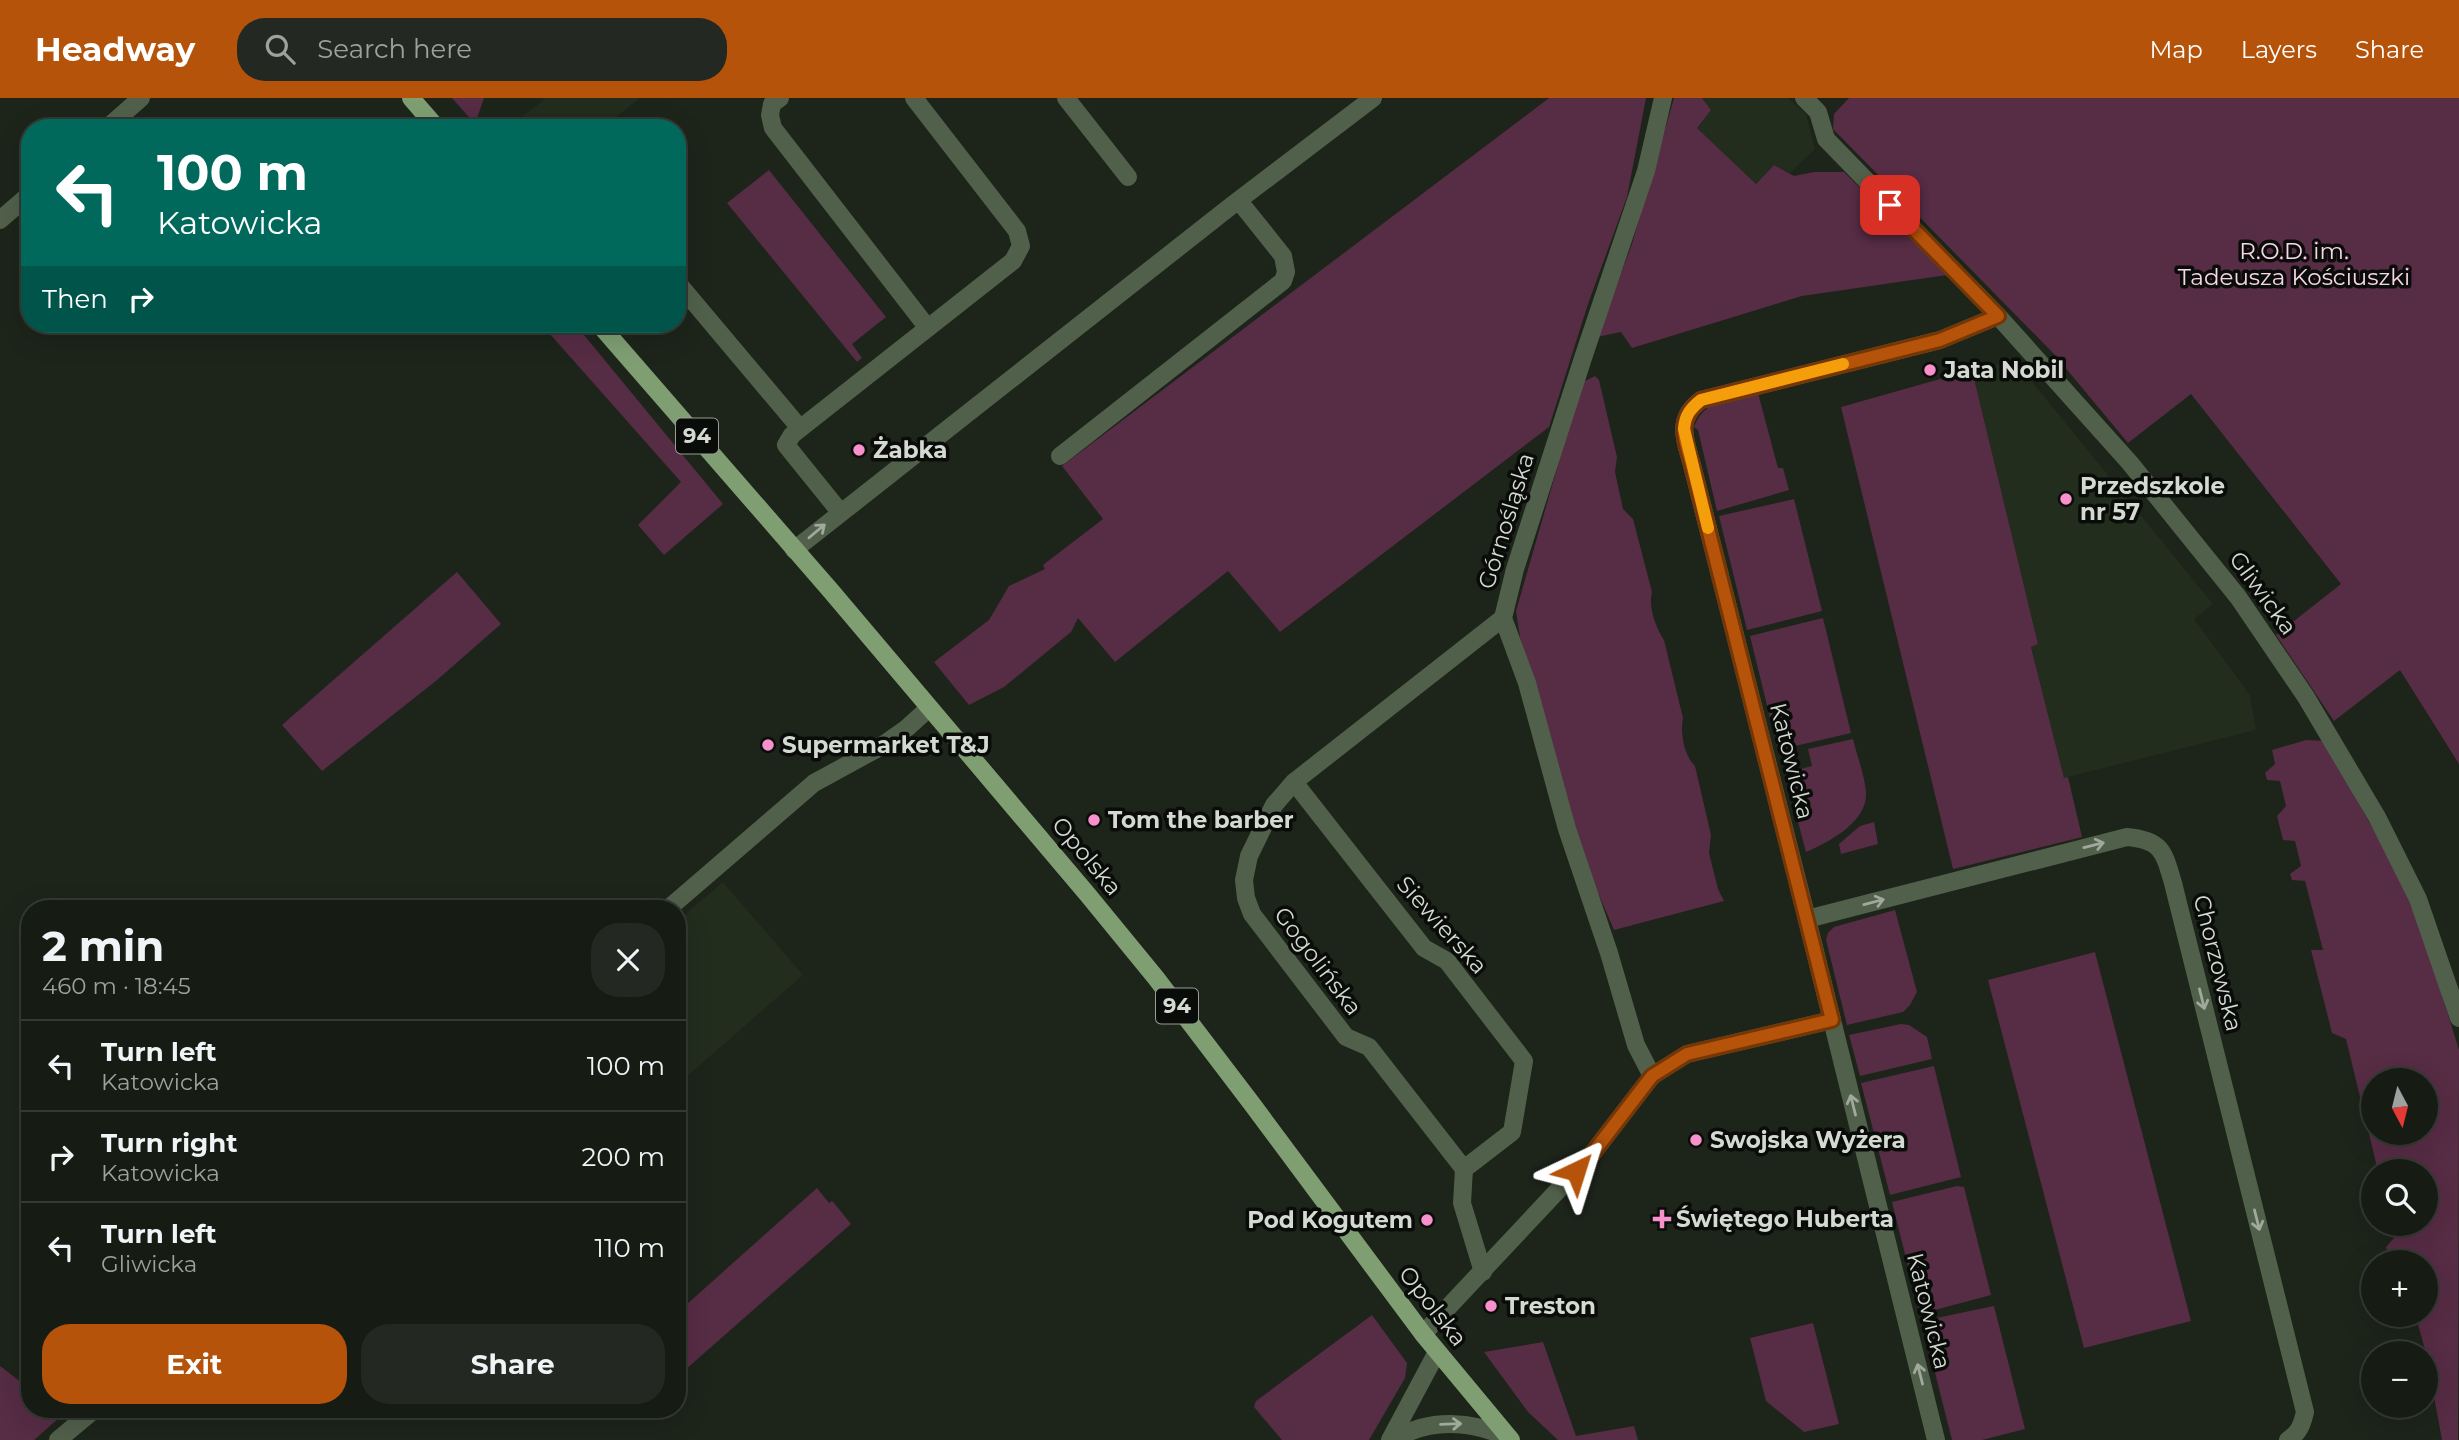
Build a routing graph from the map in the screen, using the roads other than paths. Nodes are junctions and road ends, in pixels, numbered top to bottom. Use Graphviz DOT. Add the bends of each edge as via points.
graph roads {
  1 [pos="141,98"];
  2 [pos="411,98"];
  3 [pos="780,98"];
  4 [pos="914,98"];
  5 [pos="1066,98"];
  6 [pos="1373,98"];
  7 [pos="1663,98"];
  8 [pos="1804,98"];
  9 [pos="117,119"];
  10 [pos="429,119"];
  11 [pos="1128,177"];
  12 [pos="1239,201"];
  13 [pos="21,202"];
  14 [pos="0,220"];
  15 [pos="686,293"];
  16 [pos="1998,316"];
  17 [pos="927,327"];
  18 [pos="607,333"];
  19 [pos="799,427"];
  20 [pos="1060,456"];
  21 [pos="839,512"];
  22 [pos="794,550"];
  23 [pos="1503,618"];
  24 [pos="929,708"];
  25 [pos="1294,782"];
  26 [pos="678,900"];
  27 [pos="1807,919"];
  28 [pos="2459,1018"];
  29 [pos="1832,1020"];
  30 [pos="1652,1076"];
  31 [pos="1464,1169"];
  32 [pos="1483,1272"];
  33 [pos="1423,1334"];
  34 [pos="1437,1352"];
  35 [pos="84,1418"];
  36 [pos="1510,1439"];
  37 [pos="58,1440"];
  38 [pos="1392,1440"];
  39 [pos="1936,1440"];
  40 [pos="2288,1440"];
  1 -- 9 [label="street"];
  2 -- 10 [label="main road"];
  3 -- 17 [label="street" via="772,104 773,128"];
  4 -- 17 [label="street" via="1017,231 1021,246 1013,261"];
  5 -- 11 [label="street"];
  6 -- 12 [label="street"];
  7 -- 23 [label="street, Górnośląska" via="1646,172 1515,569"];
  8 -- 16 [label="street, Gliwicka" via="1818,113 1826,139"];
  12 -- 20 [label="street" via="1283,256 1283,281"];
  12 -- 21 [label="street"];
  13 -- 14 [label="street"];
  15 -- 19 [label="street"];
  16 -- 27 [label="street, Katowicka" via="1940,340 1701,400 1685,418 1693,469"];
  16 -- 28 [label="street, Gliwicka" via="2130,463 2238,597 2306,697 2377,817 2418,899"];
  17 -- 19 [label="street"];
  18 -- 22 [label="main road, Opolska / 94"];
  19 -- 21 [label="street" via="786,445"];
  22 -- 21 [label="street, one-way"];
  22 -- 24 [label="main road, Opolska / 94"];
  23 -- 25 [label="street, Gogolińska"];
  23 -- 30 [label="street, Górnośląska" via="1527,683 1567,829 1636,1045"];
  24 -- 26 [label="street" via="880,747 814,783"];
  24 -- 33 [label="main road, Opolska / 94" via="1156,978"];
  25 -- 31 [label="street, Gogolińska" via="1274,805 1249,856 1244,880 1252,914 1346,1037 1369,1046"];
  25 -- 31 [label="street, Siewierska" via="1424,948 1447,961 1524,1061 1512,1132"];
  27 -- 29 [label="street, Katowicka"];
  27 -- 40 [label="street, Chorzowska, one-way" via="2127,837 2144,838 2162,851 2305,1412 2296,1435"];
  29 -- 30 [label="street" via="1687,1054"];
  39 -- 29 [label="street, Katowicka, one-way"];
  30 -- 32 [label="street" via="1592,1154"];
  31 -- 32 [label="street" via="1462,1203"];
  32 -- 33 [label="street"];
  33 -- 34 [label="main road, Opolska / 94"];
  34 -- 36 [label="main road, Opolska / 94"];
  34 -- 38 [label="street"];
  35 -- 37 [label="street"];
  38 -- 36 [label="street, one-way" via="1423,1427 1458,1423"];
}
